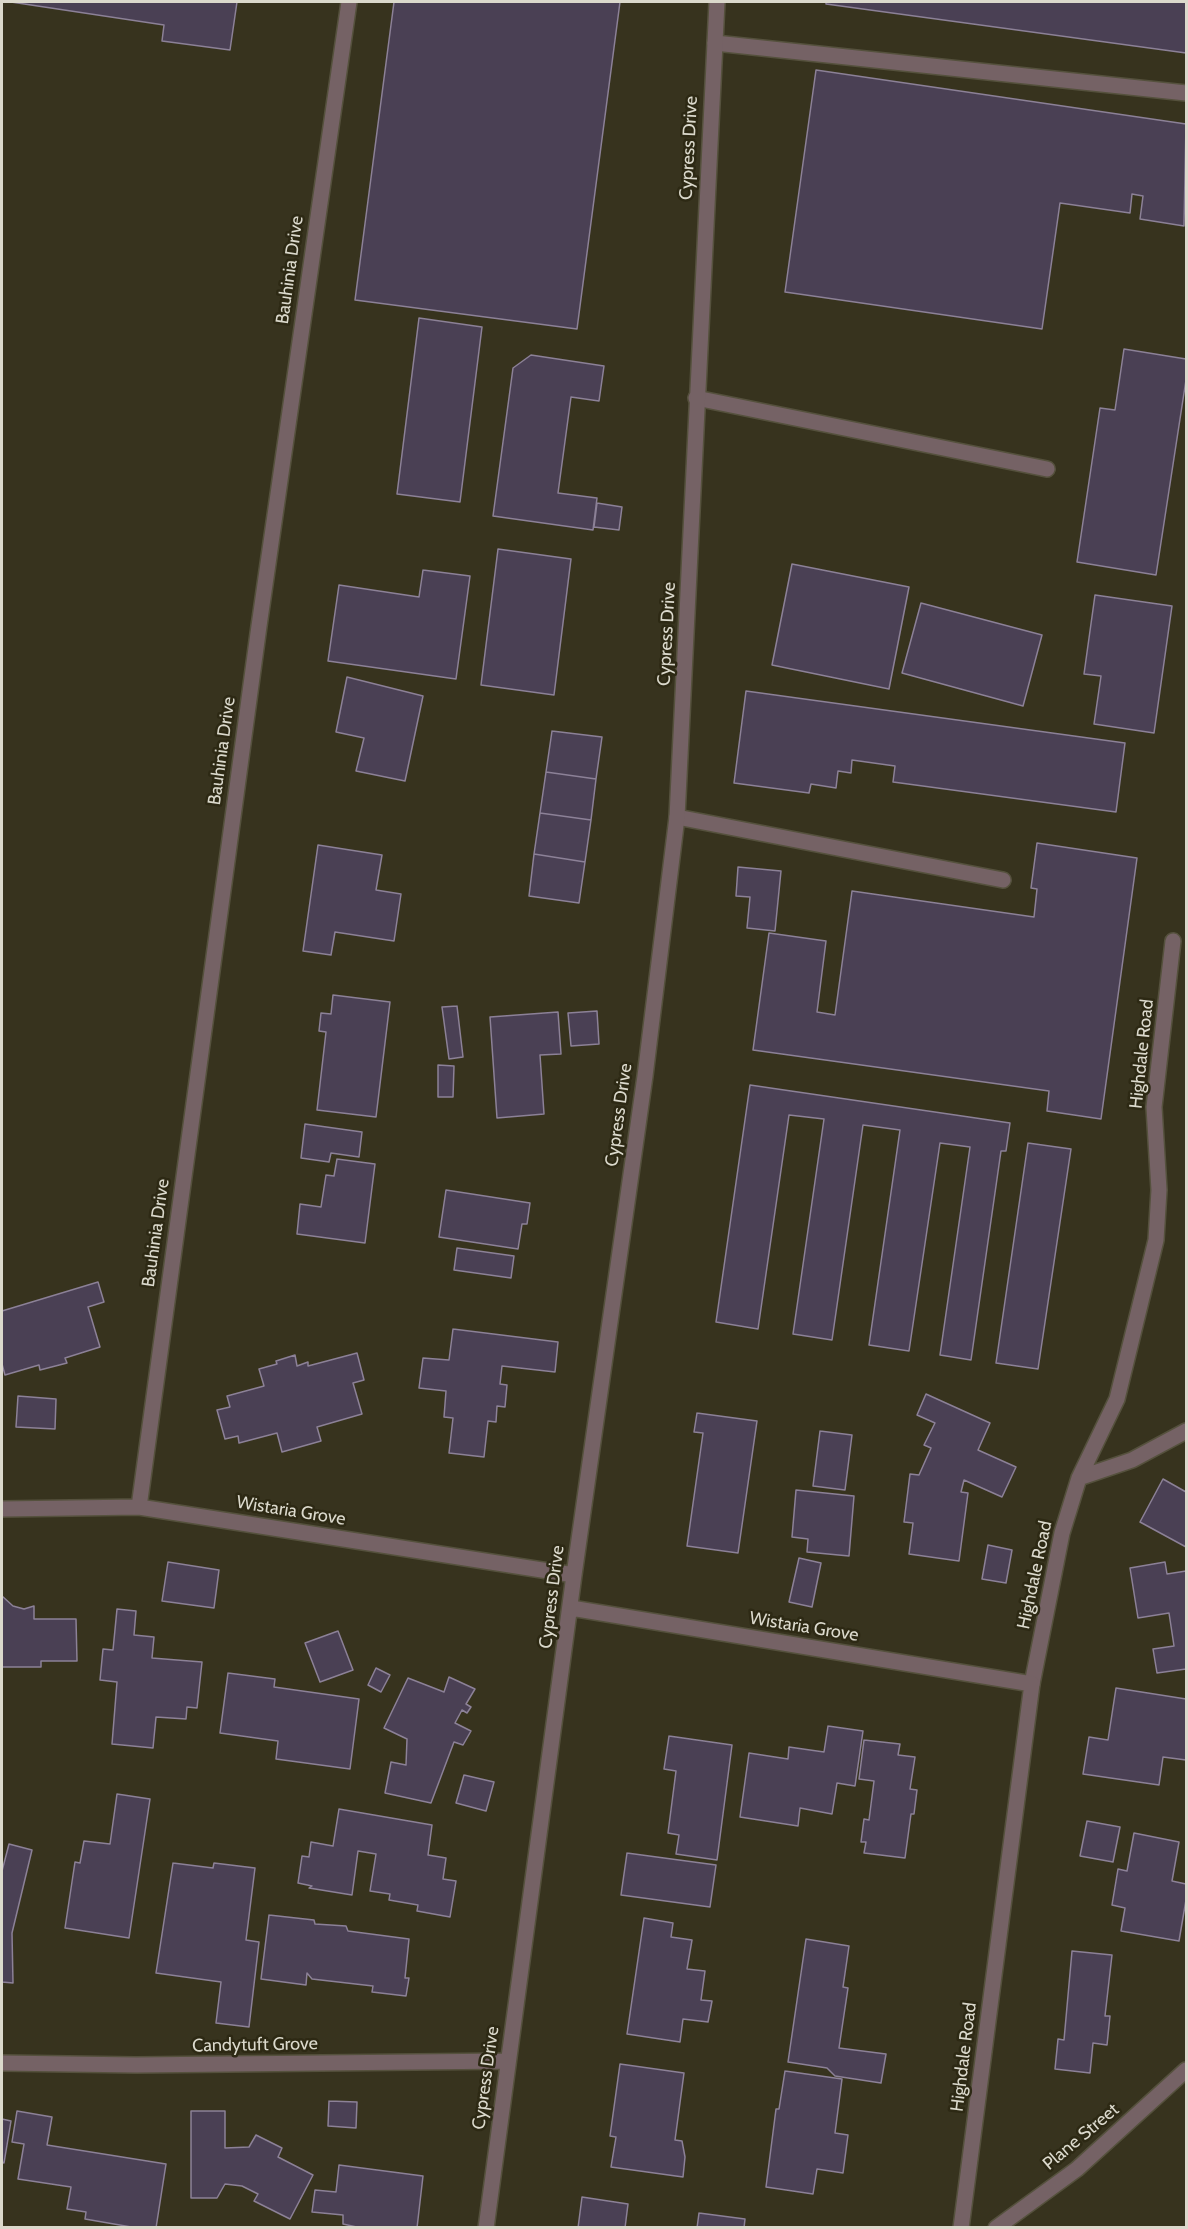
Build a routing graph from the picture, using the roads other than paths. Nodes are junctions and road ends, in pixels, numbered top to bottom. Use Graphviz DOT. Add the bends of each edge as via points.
graph roads {
  1 [pos="349,2"];
  2 [pos="717,2"];
  3 [pos="715,44"];
  4 [pos="1186,93"];
  5 [pos="696,398"];
  6 [pos="1047,469"];
  7 [pos="677,817"];
  8 [pos="1003,880"];
  9 [pos="1173,941"];
  10 [pos="1186,1431"];
  11 [pos="1079,1478"];
  12 [pos="139,1507"];
  13 [pos="2,1509"];
  14 [pos="574,1575"];
  15 [pos="570,1608"];
  16 [pos="1032,1684"];
  17 [pos="508,2061"];
  18 [pos="2,2063"];
  19 [pos="1186,2070"];
  20 [pos="486,2228"];
  21 [pos="961,2228"];
  22 [pos="996,2228"];
  1 -- 12 [label="street, Bauhinia Drive"];
  2 -- 3 [label="street, Cypress Drive"];
  3 -- 4 [label="street"];
  3 -- 5 [label="street, Cypress Drive"];
  5 -- 6 [label="street"];
  5 -- 7 [label="street, Cypress Drive" via="693,531"];
  7 -- 8 [label="street"];
  7 -- 14 [label="street, Cypress Drive" via="645,1076"];
  9 -- 11 [label="street, Highdale Road" via="1154,1107 1159,1190 1156,1240 1117,1399"];
  10 -- 11 [label="street" via="1132,1460"];
  11 -- 16 [label="street, Highdale Road" via="1062,1533"];
  12 -- 13 [label="street, Wistaria Grove"];
  12 -- 14 [label="street, Wistaria Grove"];
  14 -- 15 [label="street, Cypress Drive"];
  15 -- 16 [label="street, Wistaria Grove"];
  15 -- 17 [label="street, Cypress Drive"];
  16 -- 21 [label="street, Highdale Road"];
  17 -- 18 [label="street, Candytuft Grove"];
  17 -- 20 [label="street, Cypress Drive"];
  19 -- 22 [label="street, Plane Street" via="1077,2169"];
}
